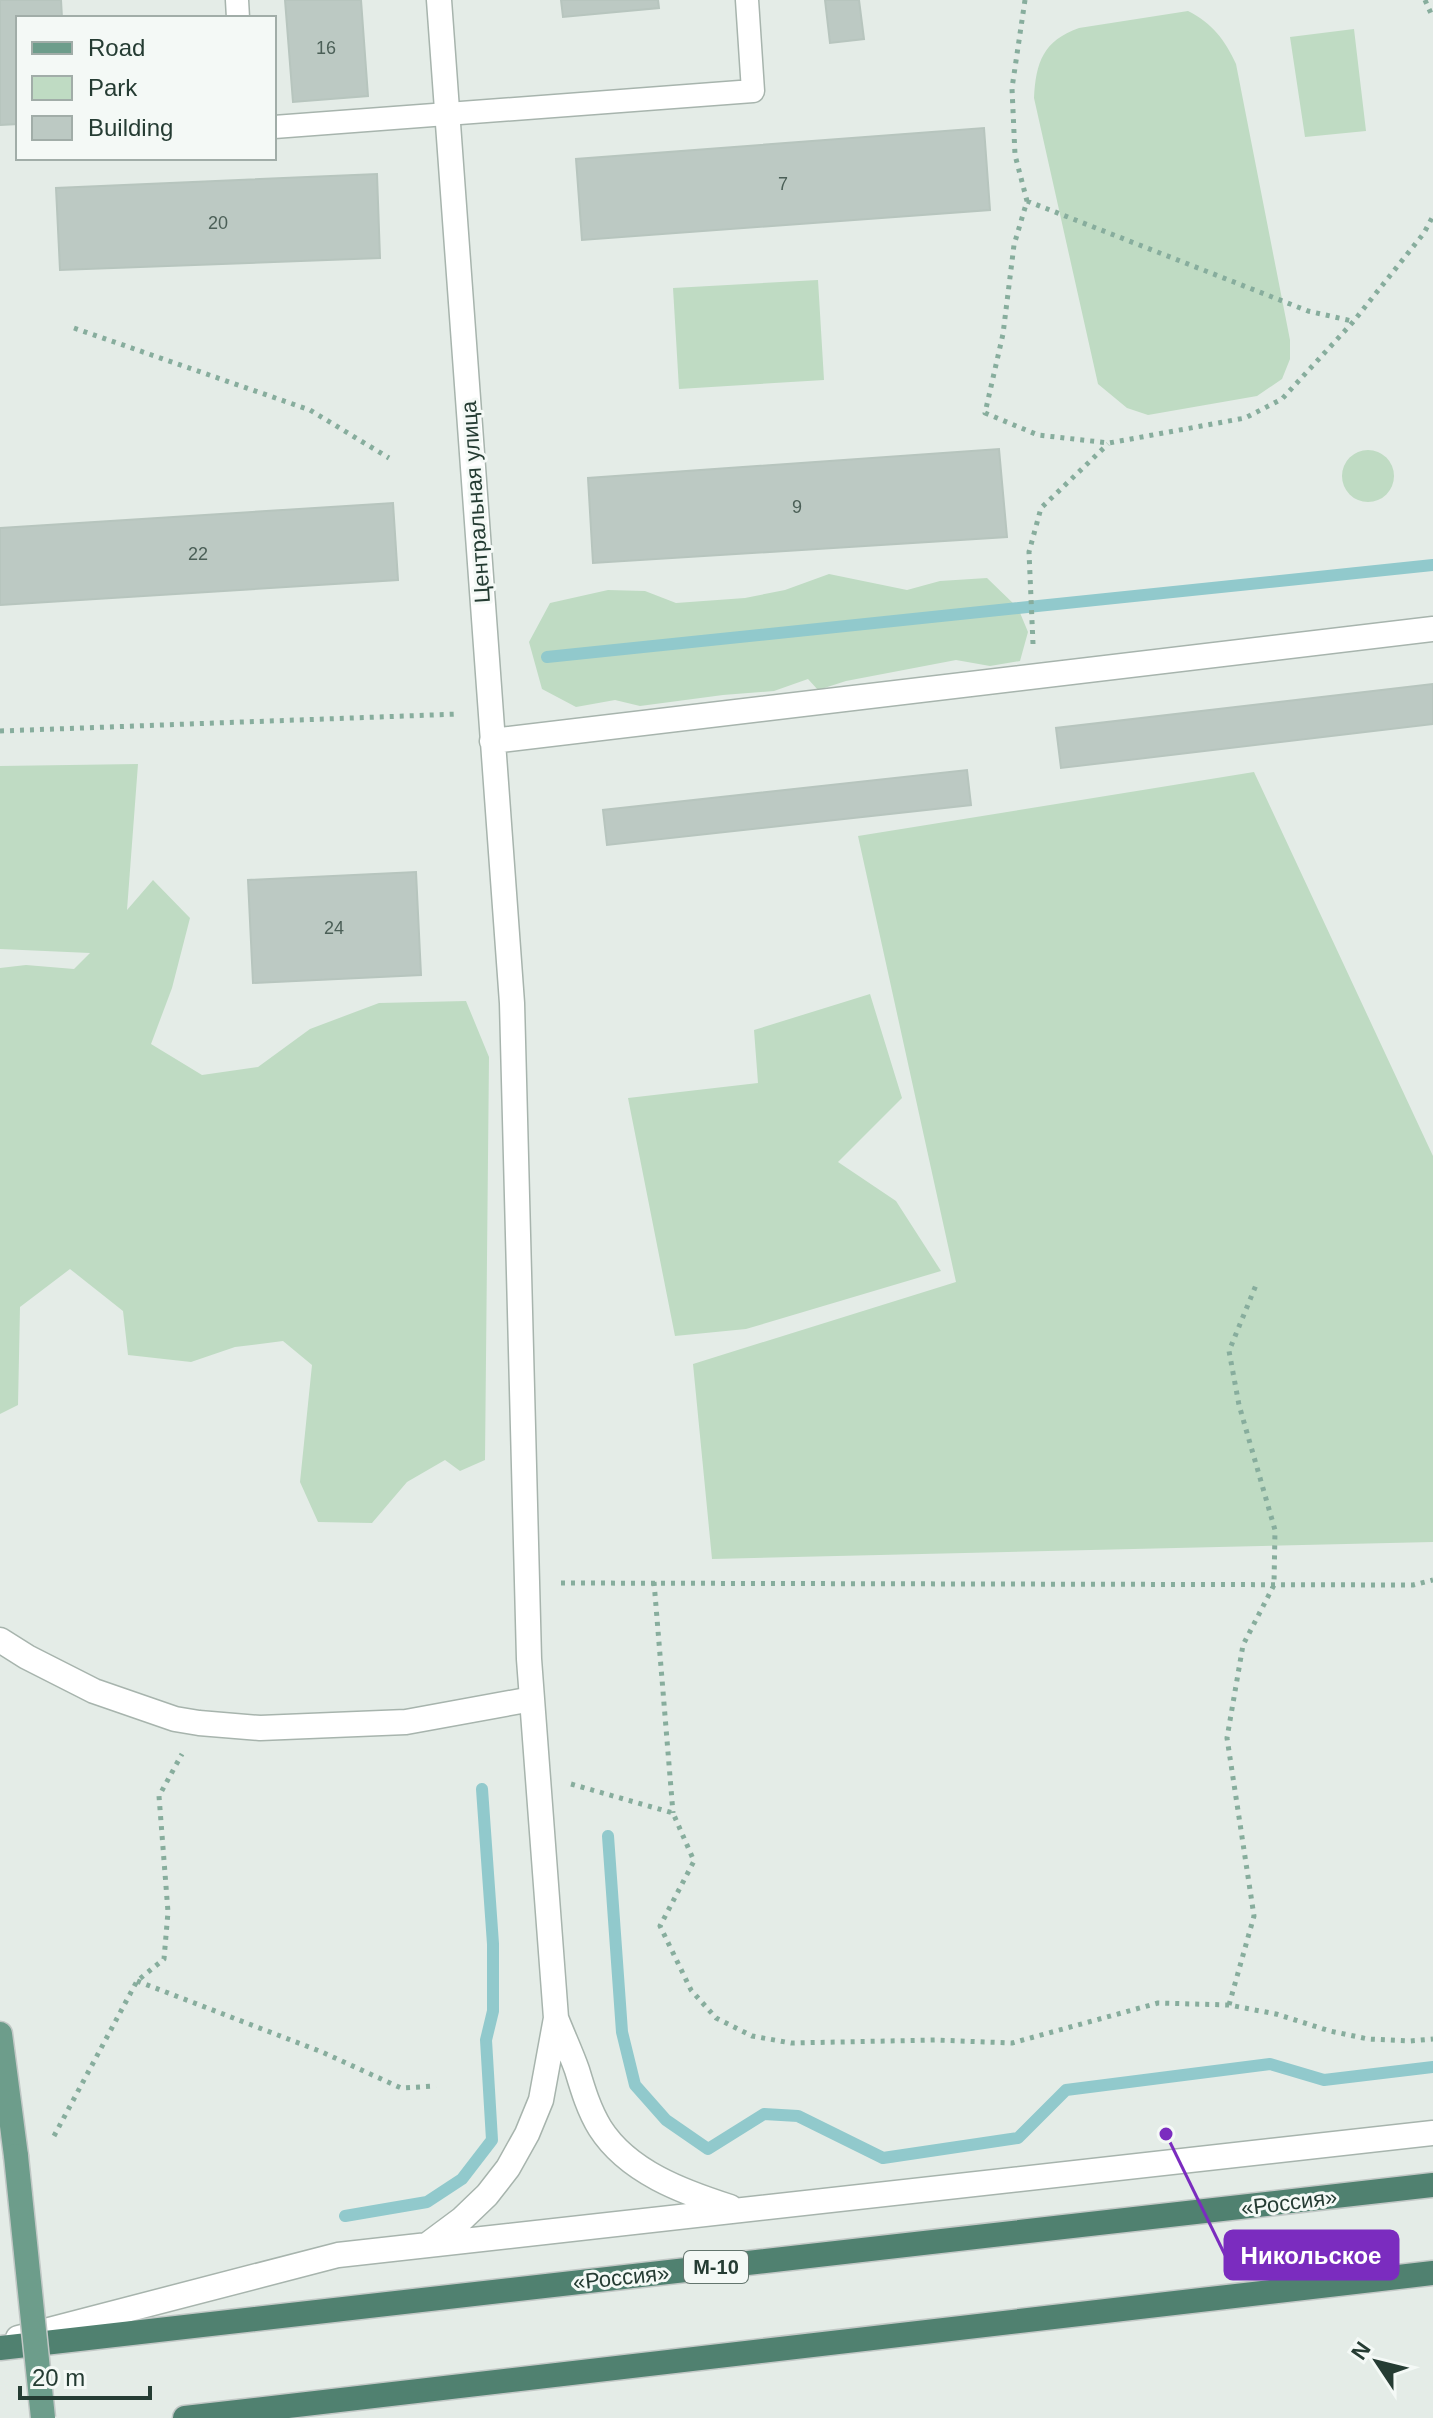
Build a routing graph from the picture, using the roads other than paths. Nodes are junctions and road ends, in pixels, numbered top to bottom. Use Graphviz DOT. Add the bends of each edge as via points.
graph roads {
  1 [pos="439,0"];
  2 [pos="747,0"];
  3 [pos="447,114"];
  4 [pos="276,127"];
  5 [pos="1433,629"];
  6 [pos="492,741"];
  7 [pos="0,1640"];
  8 [pos="532,1699"];
  9 [pos="556,2018"];
  10 [pos="0,2034"];
  11 [pos="1433,2133"];
  12 [pos="1433,2185"];
  13 [pos="739,2210"];
  14 [pos="427,2245"];
  15 [pos="1433,2273"];
  16 [pos="0,2346"];
  17 [pos="43,2418"];
  18 [pos="185,2418"];
  1 -- 3 [label="street, Центральная улица"];
  2 -- 3 [label="lane" via="753,91"];
  3 -- 4 [label="lane"];
  3 -- 6 [label="street, Центральная улица"];
  5 -- 6 [label="street"];
  6 -- 8 [label="street, Центральная улица" via="512,1003"];
  7 -- 8 [label="street" via="94,1691 199,1723 260,1728 406,1722"];
  8 -- 9 [label="street, Центральная улица"];
  9 -- 13 [label="street" via="600,2129 656,2178"];
  9 -- 14 [label="street" via="541,2100 508,2168 462,2219"];
  10 -- 17 [label="main road, bridge"];
  11 -- 13 [label="street"];
  12 -- 16 [label="highway, «Россия» / М-10"];
  13 -- 14 [label="street"];
  14 -- 16 [label="street" via="338,2255"];
  15 -- 18 [label="highway"];
}
